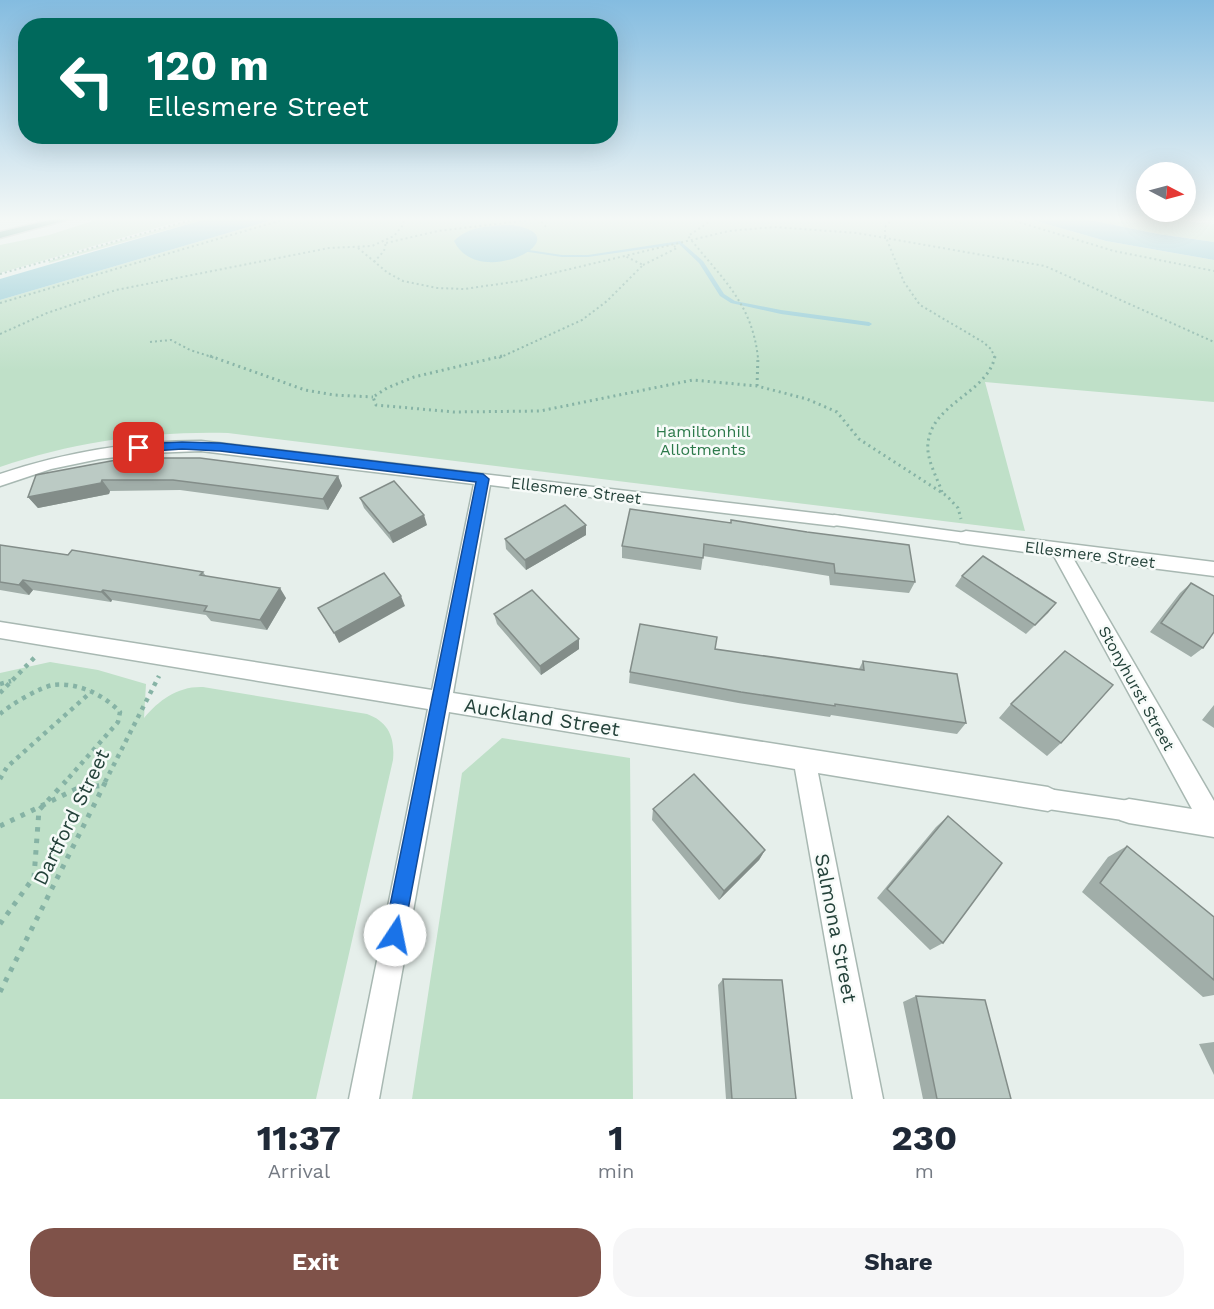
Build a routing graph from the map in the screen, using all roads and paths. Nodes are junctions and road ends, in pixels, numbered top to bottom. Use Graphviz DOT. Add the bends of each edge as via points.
graph roads {
  1 [pos="17,269"];
  2 [pos="115,269"];
  3 [pos="216,269"];
  4 [pos="386,269"];
  5 [pos="569,269"];
  6 [pos="639,269"];
  7 [pos="716,269"];
  8 [pos="901,269"];
  9 [pos="1052,269"];
  10 [pos="0,274"];
  11 [pos="0,303"];
  12 [pos="0,334"];
  13 [pos="150,342"];
  14 [pos="1214,342"];
  15 [pos="757,386"];
  16 [pos="372,397"];
  17 [pos="483,479"];
  18 [pos="0,480"];
  19 [pos="942,492"];
  20 [pos="834,520"];
  21 [pos="966,538"];
  22 [pos="1060,551"];
  23 [pos="1214,569"];
  24 [pos="0,630"];
  25 [pos="51,638"];
  26 [pos="169,657"];
  27 [pos="12,681"];
  28 [pos="0,684"];
  29 [pos="91,692"];
  30 [pos="0,693"];
  31 [pos="439,701"];
  32 [pos="0,714"];
  33 [pos="804,758"];
  34 [pos="0,779"];
  35 [pos="104,785"];
  36 [pos="1048,799"];
  37 [pos="39,810"];
  38 [pos="1129,811"];
  39 [pos="1214,825"];
  40 [pos="0,826"];
  41 [pos="0,924"];
  42 [pos="9,975"];
  43 [pos="0,987"];
  44 [pos="0,992"];
  45 [pos="364,1099"];
  46 [pos="868,1099"];
  1 -- 10 [label="path"];
  2 -- 11 [label="path"];
  3 -- 12 [label="path" via="138,284 55,309"];
  4 -- 5 [label="path" via="403,281 464,290"];
  6 -- 16 [label="path" via="582,320 496,359 414,377"];
  7 -- 15 [label="path" via="753,324 759,349"];
  8 -- 19 [label="path" via="916,301 983,341 995,357 991,369 930,431 928,451"];
  9 -- 14 [label="path"];
  13 -- 16 [label="path" via="171,340 305,390"];
  15 -- 16 [label="path" via="693,380 540,411 406,410 376,405"];
  15 -- 19 [label="path" via="807,399 837,412 859,439"];
  17 -- 18 [label="street, Ellesmere Street" via="241,449 182,446 86,456"];
  17 -- 20 [label="street, Ellesmere Street"];
  17 -- 31 [label="street"];
  19 -- 21 [label="path" via="958,508"];
  20 -- 21 [label="lane"];
  21 -- 22 [label="street, Ellesmere Street"];
  22 -- 23 [label="street, Ellesmere Street"];
  22 -- 39 [label="street, Stonyhurst Street"];
  24 -- 25 [label="street, Auckland Street"];
  25 -- 26 [label="street, Auckland Street"];
  25 -- 27 [label="path"];
  26 -- 31 [label="street, Auckland Street"];
  26 -- 35 [label="path, Dartford Street"];
  27 -- 28 [label="path"];
  27 -- 30 [label="path"];
  29 -- 32 [label="path" via="52,685"];
  29 -- 34 [label="path" via="8,767"];
  29 -- 37 [label="path" via="108,699 120,712 118,722"];
  31 -- 33 [label="street, Auckland Street"];
  31 -- 45 [label="street"];
  33 -- 36 [label="street, Auckland Street"];
  33 -- 46 [label="street, Salmona Street"];
  35 -- 37 [label="path" via="76,789"];
  35 -- 42 [label="path, Dartford Street"];
  36 -- 38 [label="lane"];
  37 -- 40 [label="path"];
  37 -- 41 [label="path" via="34,877"];
  38 -- 39 [label="street"];
  42 -- 43 [label="path"];
  42 -- 44 [label="path, Dartford Street"];
}
